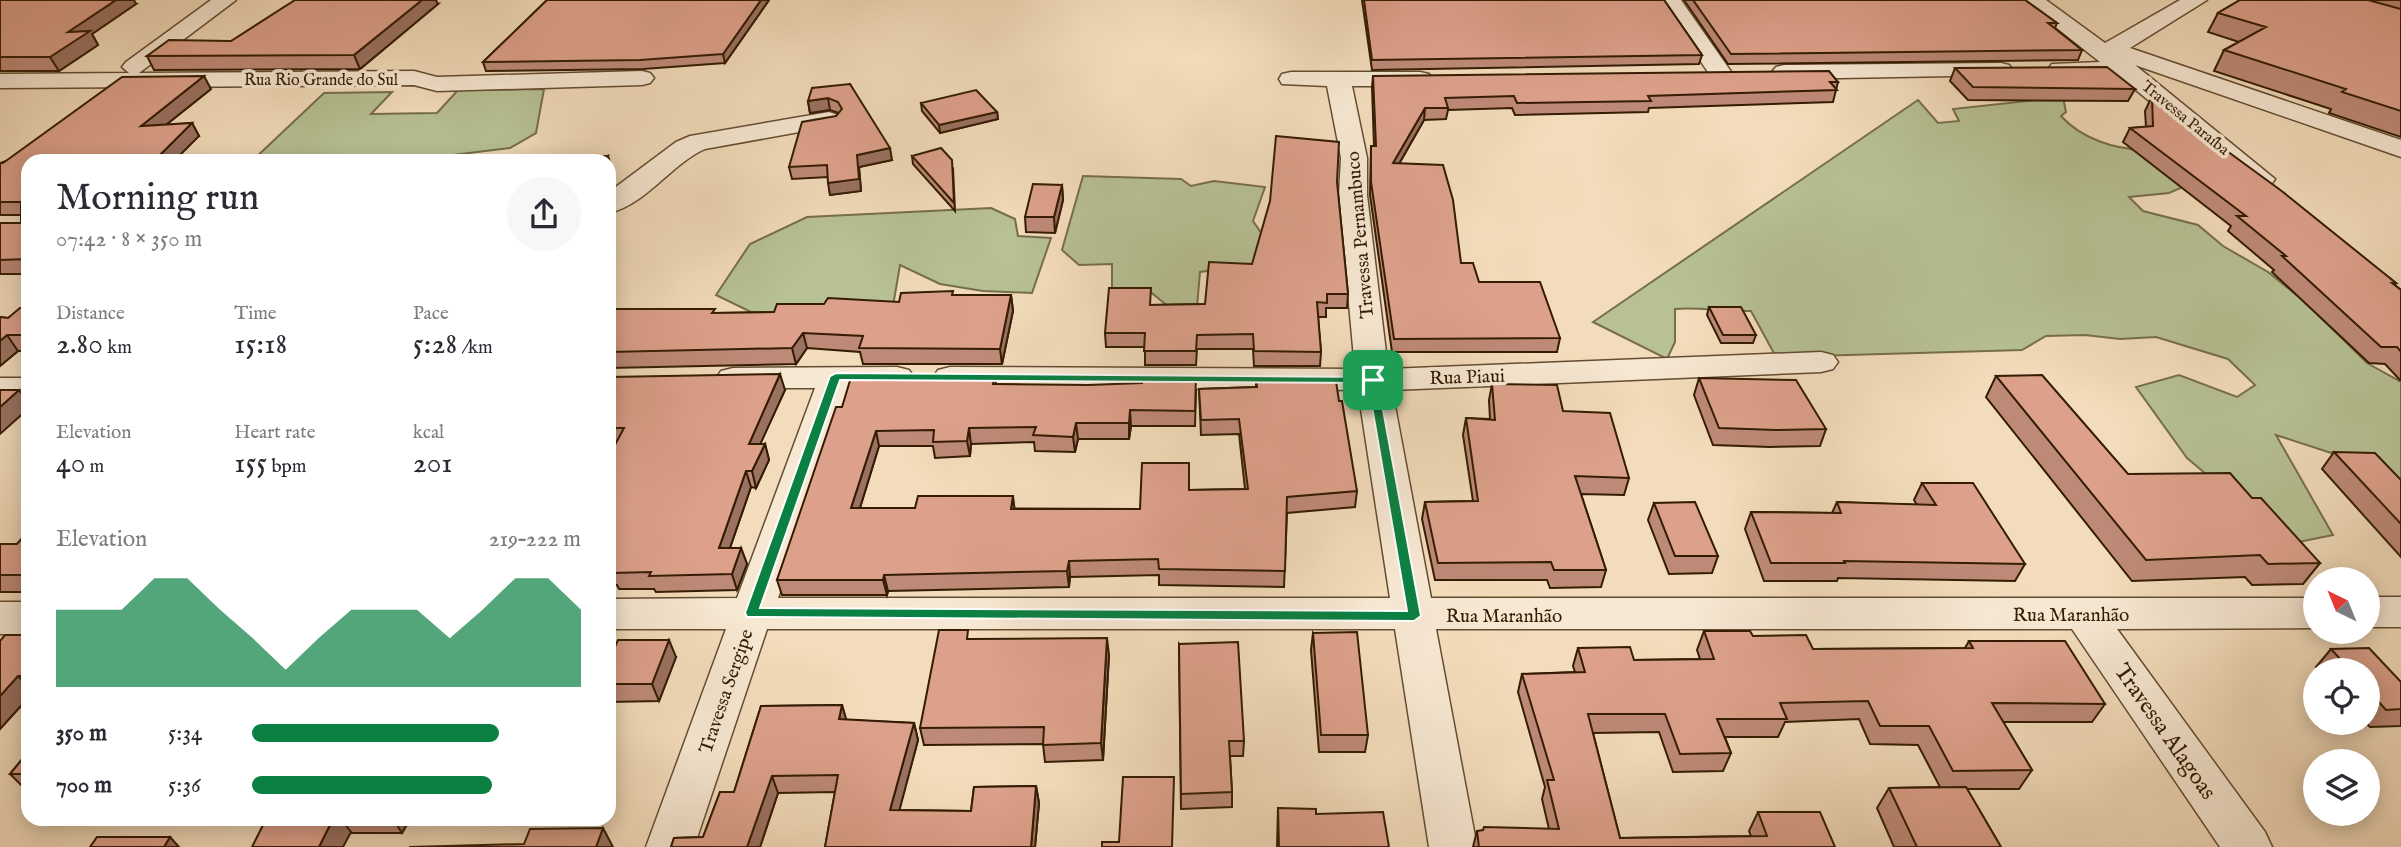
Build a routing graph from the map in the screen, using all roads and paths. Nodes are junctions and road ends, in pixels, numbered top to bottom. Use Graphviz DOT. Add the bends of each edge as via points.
graph roads {
  1 [pos="225,0"];
  2 [pos="1670,0"];
  3 [pos="2032,0"];
  4 [pos="2196,0"];
  5 [pos="2114,57"];
  6 [pos="1720,73"];
  7 [pos="1693,74"];
  8 [pos="642,78"];
  9 [pos="1442,78"];
  10 [pos="1290,79"];
  11 [pos="1338,79"];
  12 [pos="118,80"];
  13 [pos="0,81"];
  14 [pos="86,104"];
  15 [pos="829,120"];
  16 [pos="2401,149"];
  17 [pos="2284,198"];
  18 [pos="616,200"];
  19 [pos="1821,362"];
  20 [pos="836,376"];
  21 [pos="700,379"];
  22 [pos="1373,380"];
  23 [pos="0,389"];
  24 [pos="21,389"];
  25 [pos="2380,612"];
  26 [pos="2401,612"];
  27 [pos="752,613"];
  28 [pos="2303,613"];
  29 [pos="616,614"];
  30 [pos="2084,614"];
  31 [pos="1414,616"];
  32 [pos="0,618"];
  33 [pos="21,618"];
  34 [pos="670,847"];
  35 [pos="1453,847"];
  36 [pos="2248,847"];
  1 -- 12 [label="street"];
  2 -- 6 [label="street"];
  3 -- 5 [label="street, Travessa Paraíba"];
  4 -- 5 [label="street"];
  5 -- 6 [label="street" via="2035,70"];
  5 -- 16 [label="street, Travessa Paraíba"];
  5 -- 17 [label="street, Travessa Paraíba"];
  6 -- 7 [label="street"];
  8 -- 12 [label="street, Rua Rio Grande do Sul" via="437,84 414,78"];
  9 -- 11 [label="street"];
  10 -- 11 [label="street"];
  11 -- 22 [label="street, Travessa Pernambuco" via="1354,158 1353,195"];
  12 -- 13 [label="street, Rua Rio Grande do Sul"];
  12 -- 14 [label="street"];
  15 -- 18 [label="street" via="699,142"];
  19 -- 22 [label="street, Rua Piaui"];
  20 -- 21 [label="street, Rua Piaui"];
  20 -- 22 [label="street, Rua Piaui"];
  20 -- 27 [label="street, Travessa Sergipe"];
  22 -- 31 [label="street, Travessa Pernambuco"];
  23 -- 24 [label="street"];
  25 -- 26 [label="street"];
  27 -- 29 [label="street, Rua Maranhão"];
  27 -- 31 [label="street, Rua Maranhão"];
  27 -- 34 [label="street, Travessa Sergipe"];
  28 -- 30 [label="street, Rua Maranhão"];
  30 -- 31 [label="street, Rua Maranhão"];
  30 -- 36 [label="street, Travessa Alagoas"];
  31 -- 35 [label="street, Travessa Pernambuco"];
  32 -- 33 [label="street"];
}
